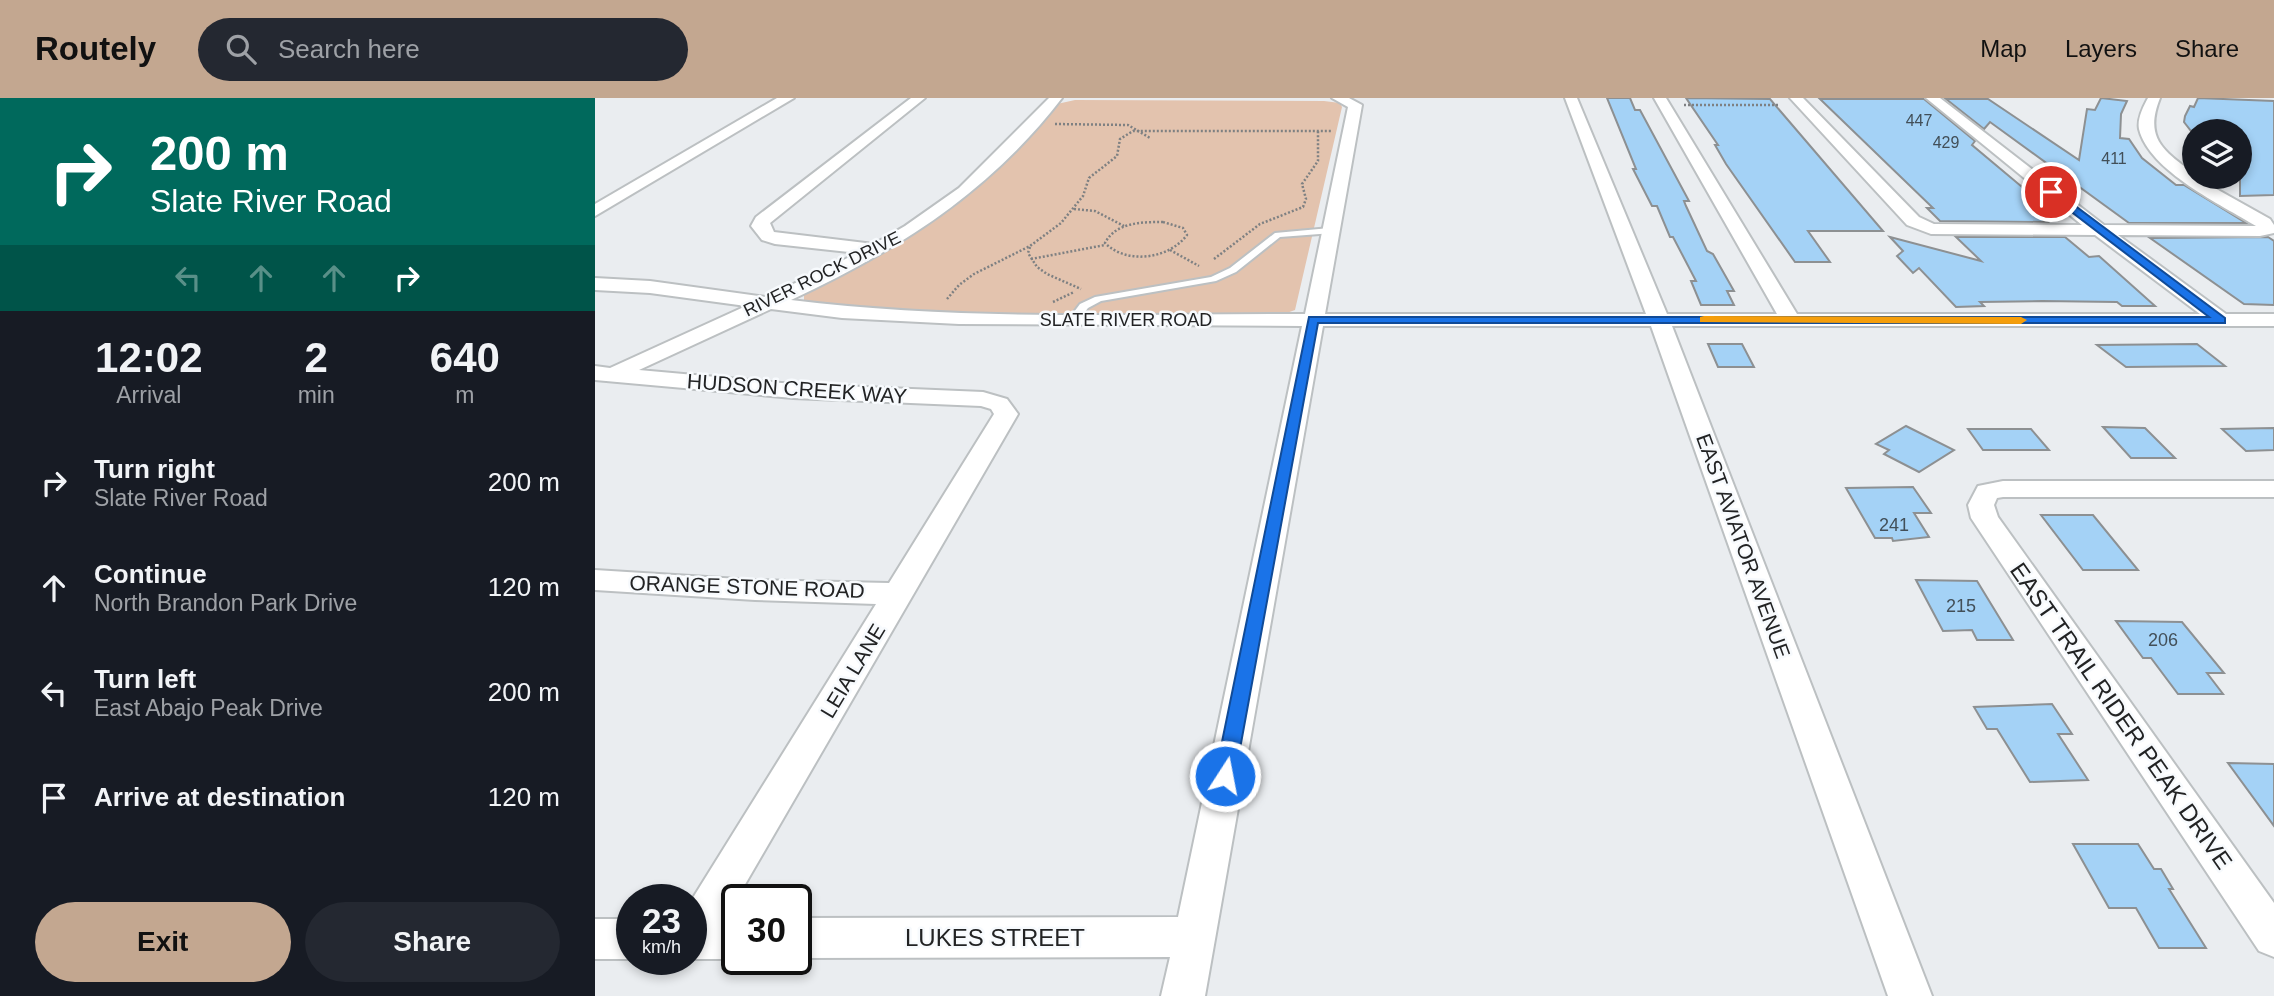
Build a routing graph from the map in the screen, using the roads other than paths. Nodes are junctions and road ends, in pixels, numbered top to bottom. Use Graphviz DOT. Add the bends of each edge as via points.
graph roads {
  1 [pos="788,98"];
  2 [pos="919,98"];
  3 [pos="1056,98"];
  4 [pos="1571,98"];
  5 [pos="1660,98"];
  6 [pos="1932,98"];
  7 [pos="2154,98"];
  8 [pos="1342,99"];
  9 [pos="1793,102"];
  10 [pos="595,212"];
  11 [pos="1330,231"];
  12 [pos="2102,232"];
  13 [pos="877,250"];
  14 [pos="595,284"];
  15 [pos="767,303"];
  16 [pos="1073,320"];
  17 [pos="1313,320"];
  18 [pos="1659,320"];
  19 [pos="1791,320"];
  20 [pos="2221,320"];
  21 [pos="2274,320"];
  22 [pos="601,377"];
  23 [pos="999,404"];
  24 [pos="2274,489"];
  25 [pos="595,580"];
  26 [pos="900,594"];
  27 [pos="707,913"];
  28 [pos="1194,937"];
  29 [pos="2274,937"];
  30 [pos="812,938"];
  31 [pos="595,939"];
  32 [pos="616,939"];
  33 [pos="1183,996"];
  34 [pos="1910,996"];
  1 -- 10 [label="street"];
  2 -- 13 [label="street" via="761,221 768,236 781,240"];
  3 -- 13 [label="street, RIVER ROCK DRIVE" via="971,186"];
  4 -- 18 [label="street, EAST AVIATOR AVENUE"];
  5 -- 19 [label="street"];
  6 -- 12 [label="street"];
  7 -- 12 [label="street" via="2145,122 2156,148 2268,229"];
  8 -- 11 [label="street" via="1355,106"];
  9 -- 12 [label="street" via="1921,226 1954,231"];
  11 -- 16 [label="lane" via="1278,235 1220,277 1098,299 1084,306"];
  11 -- 17 [label="street"];
  12 -- 20 [label="street"];
  13 -- 15 [label="street, RIVER ROCK DRIVE"];
  14 -- 15 [label="street, SLATE RIVER ROAD" via="671,288"];
  15 -- 16 [label="street, SLATE RIVER ROAD" via="872,314"];
  15 -- 22 [label="street, RIVER ROCK DRIVE"];
  16 -- 17 [label="street, SLATE RIVER ROAD"];
  17 -- 18 [label="street, SLATE RIVER ROAD"];
  17 -- 28 [label="street"];
  18 -- 19 [label="street, SLATE RIVER ROAD"];
  18 -- 34 [label="street, EAST AVIATOR AVENUE"];
  19 -- 20 [label="street, SLATE RIVER ROAD"];
  20 -- 21 [label="street, SLATE RIVER ROAD"];
  22 -- 23 [label="street, HUDSON CREEK WAY" via="983,399"];
  23 -- 26 [label="street, LEIA LANE" via="1004,408 1004,420"];
  24 -- 29 [label="street, EAST TRAIL RIDER PEAK DRIVE" via="2003,489 1987,492 1980,505"];
  25 -- 26 [label="street, ORANGE STONE ROAD"];
  26 -- 27 [label="street, LEIA LANE"];
  28 -- 30 [label="street, LUKES STREET"];
  28 -- 33 [label="street"];
  31 -- 32 [label="street"];
}
